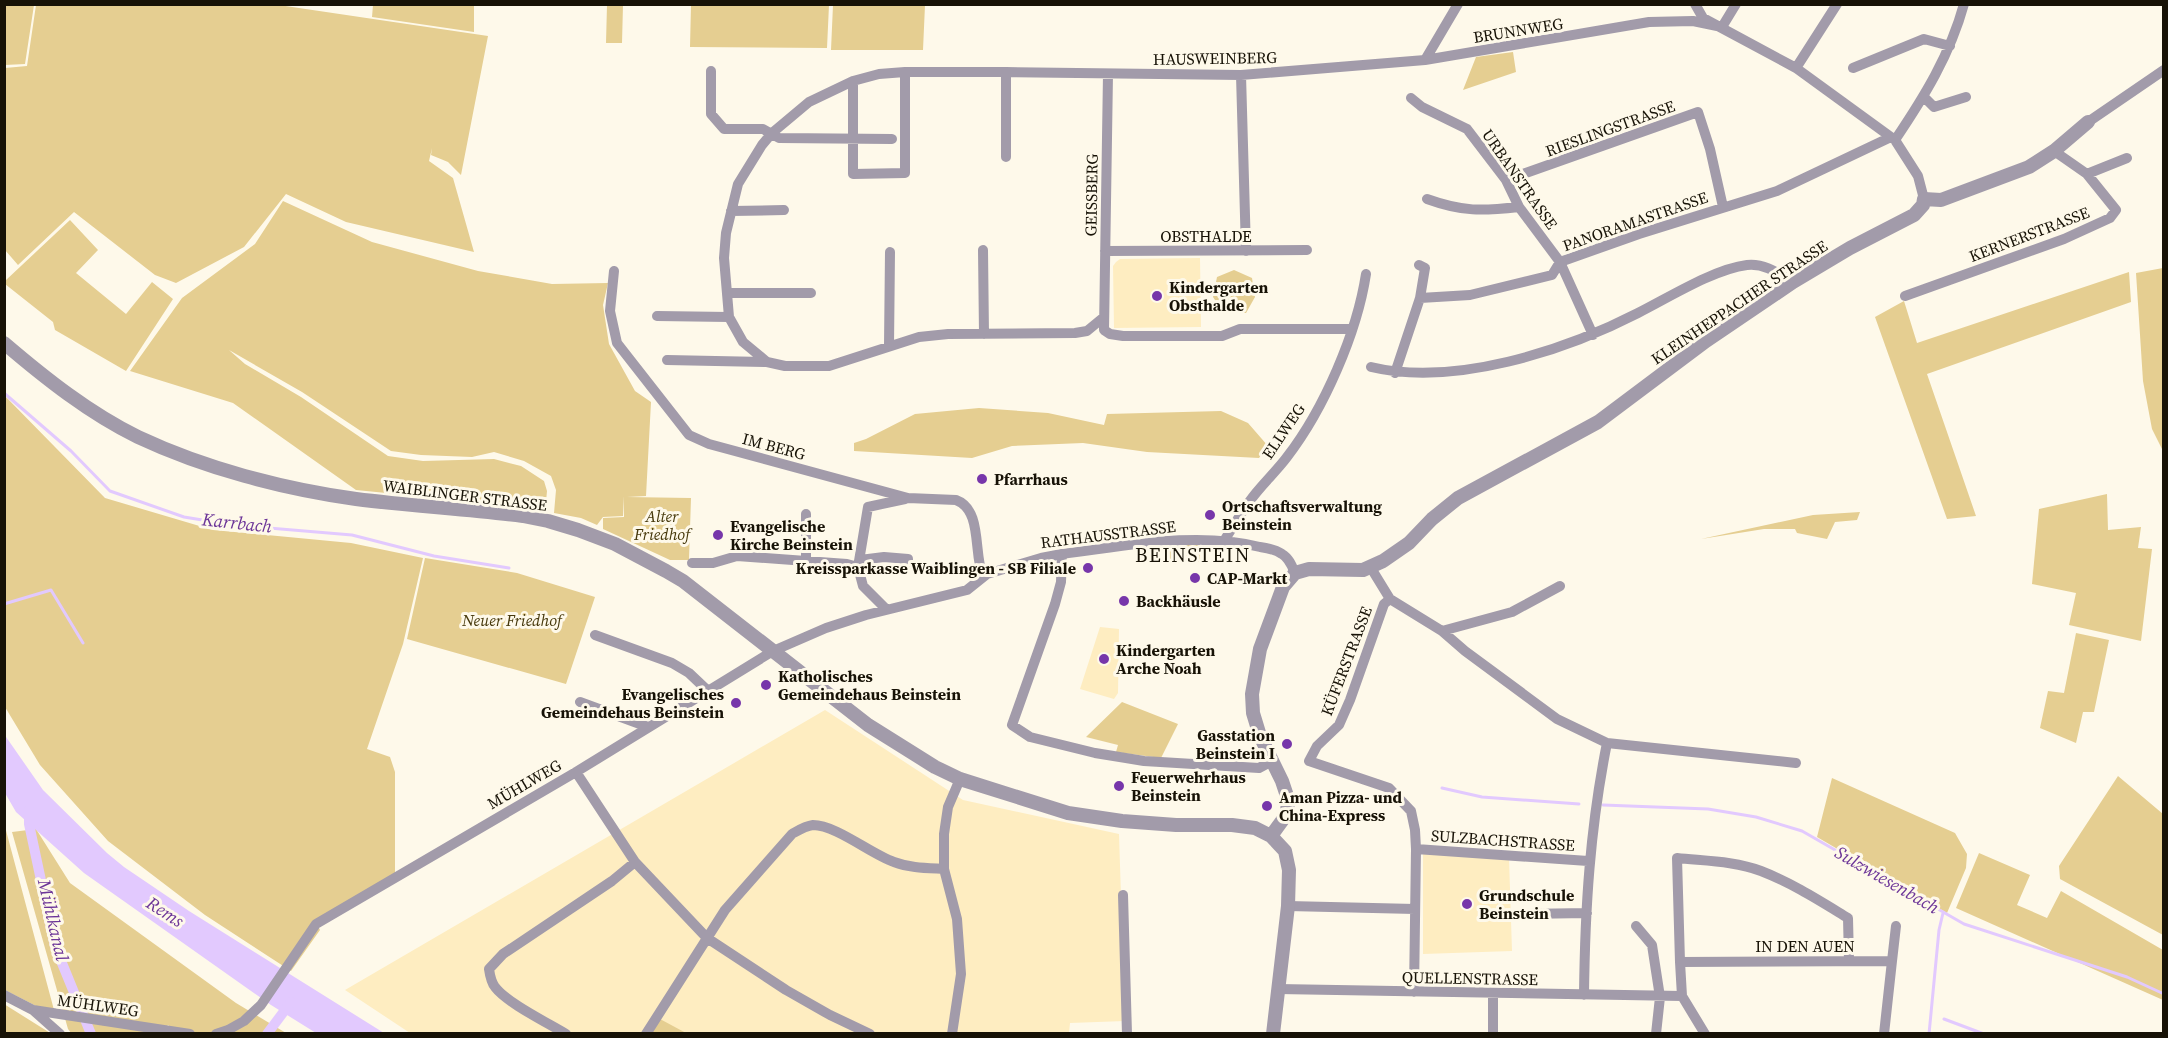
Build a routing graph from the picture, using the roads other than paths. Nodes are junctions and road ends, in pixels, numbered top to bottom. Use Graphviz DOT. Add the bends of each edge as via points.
graph roads {
  1 [pos="1458,4"];
  2 [pos="1695,4"];
  3 [pos="1736,4"];
  4 [pos="1837,4"];
  5 [pos="1964,4"];
  6 [pos="1722,27"];
  7 [pos="1950,46"];
  8 [pos="1425,60"];
  9 [pos="1796,68"];
  10 [pos="1853,68"];
  11 [pos="711,70"];
  12 [pos="2163,70"];
  13 [pos="905,72"];
  14 [pos="1006,72"];
  15 [pos="1108,74"];
  16 [pos="1241,75"];
  17 [pos="853,81"];
  18 [pos="1924,97"];
  19 [pos="1966,97"];
  20 [pos="1411,98"];
  21 [pos="2088,122"];
  22 [pos="772,133"];
  23 [pos="853,139"];
  24 [pos="892,139"];
  25 [pos="1894,139"];
  26 [pos="2054,151"];
  27 [pos="1006,157"];
  28 [pos="2127,158"];
  29 [pos="2087,174"];
  30 [pos="1506,180"];
  31 [pos="1427,199"];
  32 [pos="1923,199"];
  33 [pos="1519,207"];
  34 [pos="1724,207"];
  35 [pos="784,210"];
  36 [pos="731,211"];
  37 [pos="983,250"];
  38 [pos="1307,250"];
  39 [pos="1106,251"];
  40 [pos="1246,251"];
  41 [pos="890,252"];
  42 [pos="1560,262"];
  43 [pos="1419,265"];
  44 [pos="614,271"];
  45 [pos="1366,274"];
  46 [pos="1793,282"];
  47 [pos="727,293"];
  48 [pos="811,293"];
  49 [pos="1905,296"];
  50 [pos="1420,298"];
  51 [pos="657,316"];
  52 [pos="729,317"];
  53 [pos="1104,317"];
  54 [pos="1351,329"];
  55 [pos="984,334"];
  56 [pos="1593,335"];
  57 [pos="4,343"];
  58 [pos="889,346"];
  59 [pos="667,360"];
  60 [pos="767,362"];
  61 [pos="1371,368"];
  62 [pos="1395,373"];
  63 [pos="908,498"];
  64 [pos="806,514"];
  65 [pos="1224,541"];
  66 [pos="1062,554"];
  67 [pos="806,561"];
  68 [pos="692,563"];
  69 [pos="859,564"];
  70 [pos="908,565"];
  71 [pos="1371,568"];
  72 [pos="1295,573"];
  73 [pos="983,576"];
  74 [pos="1560,586"];
  75 [pos="1390,599"];
  76 [pos="885,609"];
  77 [pos="1442,631"];
  78 [pos="595,635"];
  79 [pos="773,651"];
  80 [pos="707,690"];
  81 [pos="580,702"];
  82 [pos="648,727"];
  83 [pos="1607,743"];
  84 [pos="1272,761"];
  85 [pos="1796,763"];
  86 [pos="576,772"];
  87 [pos="960,779"];
  88 [pos="1271,836"];
  89 [pos="1416,849"];
  90 [pos="1588,861"];
  91 [pos="635,862"];
  92 [pos="944,869"];
  93 [pos="1123,895"];
  94 [pos="1288,906"];
  95 [pos="1415,909"];
  96 [pos="1587,913"];
  97 [pos="1519,914"];
  98 [pos="1636,926"];
  99 [pos="1896,926"];
  100 [pos="707,938"];
  101 [pos="1849,961"];
  102 [pos="1892,961"];
  103 [pos="1680,962"];
  104 [pos="1278,989"];
  105 [pos="1414,992"];
  106 [pos="1492,993"];
  107 [pos="1584,994"];
  108 [pos="4,995"];
  109 [pos="1682,996"];
  110 [pos="1660,997"];
  111 [pos="33,1010"];
  112 [pos="60,1034"];
  113 [pos="190,1034"];
  114 [pos="216,1034"];
  115 [pos="566,1034"];
  116 [pos="646,1034"];
  117 [pos="870,1034"];
  118 [pos="952,1034"];
  119 [pos="1127,1034"];
  120 [pos="1273,1034"];
  121 [pos="1493,1034"];
  122 [pos="1656,1034"];
  123 [pos="1705,1034"];
  124 [pos="1884,1034"];
  1 -- 8 [label="street"];
  2 -- 6 [label="street, BRUNNWEG" via="1703,18"];
  3 -- 6 [label="street"];
  4 -- 9 [label="street"];
  5 -- 7 [label="street"];
  6 -- 8 [label="street, BRUNNWEG" via="1693,21 1649,22"];
  6 -- 9 [label="street, BRUNNWEG"];
  7 -- 10 [label="street" via="1924,39"];
  7 -- 18 [label="street"];
  8 -- 16 [label="street, HAUSWEINBERG"];
  9 -- 25 [label="street, BRUNNWEG"];
  11 -- 22 [label="street" via="711,114 716,121 724,129 763,129"];
  12 -- 21 [label="street"];
  13 -- 14 [label="street, HAUSWEINBERG"];
  13 -- 17 [label="street, HAUSWEINBERG"];
  13 -- 23 [label="street" via="905,173 853,174"];
  14 -- 15 [label="street, HAUSWEINBERG"];
  14 -- 27 [label="street"];
  15 -- 16 [label="street, HAUSWEINBERG"];
  15 -- 39 [label="street, GEISSBERG"];
  16 -- 40 [label="street"];
  17 -- 22 [label="street, HAUSWEINBERG" via="809,102"];
  17 -- 23 [label="street"];
  18 -- 19 [label="street" via="1934,107"];
  18 -- 25 [label="street"];
  20 -- 30 [label="street, URBANSTRASSE" via="1467,129"];
  21 -- 26 [label="street"];
  22 -- 23 [label="street" via="779,138"];
  22 -- 36 [label="street, HAUSWEINBERG" via="738,184"];
  23 -- 24 [label="street"];
  25 -- 32 [label="street, BRUNNWEG" via="1918,176"];
  25 -- 34 [label="street, PANORAMASTRASSE" via="1777,191"];
  26 -- 29 [label="street, KERNERSTRASSE"];
  26 -- 32 [label="street" via="2029,167 1976,188 1941,200"];
  28 -- 29 [label="street"];
  29 -- 49 [label="street, KERNERSTRASSE" via="2116,210 2110,218 2064,239"];
  30 -- 33 [label="street, URBANSTRASSE"];
  30 -- 34 [label="street, RIESLINGSTRASSE" via="1698,112"];
  31 -- 33 [label="street" via="1450,207 1485,211"];
  32 -- 46 [label="street, KLEINHEPPACHER STRASSE" via="1914,215"];
  33 -- 42 [label="street, URBANSTRASSE"];
  34 -- 42 [label="street, PANORAMASTRASSE"];
  35 -- 36 [label="street"];
  36 -- 47 [label="street, HAUSWEINBERG" via="724,258"];
  37 -- 55 [label="street"];
  38 -- 40 [label="street, OBSTHALDE"];
  39 -- 40 [label="street, OBSTHALDE"];
  39 -- 53 [label="street, GEISSBERG"];
  41 -- 58 [label="street"];
  42 -- 50 [label="street, PANORAMASTRASSE" via="1552,275 1523,283 1470,295"];
  42 -- 56 [label="street, URBANSTRASSE"];
  43 -- 50 [label="street" via="1425,268"];
  44 -- 63 [label="street, IM BERG" via="610,311 617,343 689,435 709,444"];
  45 -- 54 [label="street, ELLWEG"];
  46 -- 56 [label="street" via="1768,267 1747,265 1720,273"];
  46 -- 71 [label="street, KLEINHEPPACHER STRASSE" via="1598,422 1458,498 1409,543"];
  47 -- 48 [label="street"];
  47 -- 52 [label="street, HAUSWEINBERG"];
  50 -- 62 [label="street"];
  51 -- 52 [label="street"];
  52 -- 60 [label="street, HAUSWEINBERG" via="743,342"];
  53 -- 54 [label="street" via="1104,330 1123,336 1222,336 1240,329"];
  53 -- 55 [label="street" via="1087,331 1075,333"];
  54 -- 65 [label="street, ELLWEG" via="1338,368 1311,420"];
  55 -- 58 [label="street" via="919,337"];
  56 -- 62 [label="street" via="1508,362 1450,372"];
  57 -- 79 [label="street, WAIBLINGER STRASSE" via="46,378 137,436 248,477 356,499 548,520 605,541 683,581"];
  58 -- 60 [label="street" via="829,366"];
  59 -- 60 [label="street"];
  61 -- 62 [label="street"];
  63 -- 69 [label="street" via="868,507"];
  63 -- 73 [label="street, IM BERG" via="956,500 969,509"];
  64 -- 67 [label="street"];
  65 -- 66 [label="street, RATHAUSSTRASSE" via="1183,540"];
  65 -- 72 [label="street, RATHAUSSTRASSE" via="1281,552"];
  66 -- 73 [label="street, RATHAUSSTRASSE"];
  66 -- 84 [label="street" via="1055,604 1012,725 1030,737 1143,761 1259,768"];
  67 -- 68 [label="street" via="737,556 712,563"];
  67 -- 69 [label="street"];
  69 -- 70 [label="street" via="884,557 908,559"];
  69 -- 76 [label="street" via="863,586"];
  71 -- 72 [label="street" via="1310,569"];
  71 -- 75 [label="street"];
  72 -- 84 [label="street" via="1283,588 1254,675 1256,723"];
  73 -- 76 [label="street, RATHAUSSTRASSE" via="967,590"];
  74 -- 77 [label="street" via="1512,612"];
  75 -- 77 [label="street"];
  75 -- 89 [label="street, KÜFERSTRASSE" via="1384,604 1339,725 1317,746 1309,761 1389,788 1408,806"];
  76 -- 79 [label="street, MÜHLWEG"];
  77 -- 83 [label="street" via="1557,719"];
  78 -- 80 [label="street" via="672,663"];
  79 -- 80 [label="street, MÜHLWEG"];
  79 -- 87 [label="street, WAIBLINGER STRASSE" via="868,725"];
  80 -- 82 [label="street, MÜHLWEG"];
  81 -- 82 [label="street"];
  82 -- 86 [label="street, MÜHLWEG"];
  83 -- 85 [label="street"];
  83 -- 90 [label="street"];
  84 -- 88 [label="street" via="1288,805"];
  86 -- 91 [label="street"];
  86 -- 114 [label="street, MÜHLWEG" via="316,924 264,1000 244,1021"];
  87 -- 88 [label="street, WAIBLINGER STRASSE" via="1068,813 1176,825 1232,825 1255,828"];
  87 -- 92 [label="street" via="948,807"];
  88 -- 94 [label="street" via="1281,845 1290,870"];
  89 -- 90 [label="street, SULZBACHSTRASSE"];
  89 -- 95 [label="street"];
  90 -- 96 [label="street"];
  91 -- 100 [label="street"];
  91 -- 115 [label="street" via="503,954 489,969 495,987 505,996"];
  92 -- 100 [label="street" via="891,861 826,827 812,825 792,834 725,909"];
  92 -- 118 [label="street" via="957,920 962,974"];
  93 -- 119 [label="street"];
  94 -- 95 [label="street"];
  94 -- 104 [label="street"];
  95 -- 105 [label="street"];
  96 -- 97 [label="street"];
  96 -- 107 [label="street"];
  98 -- 110 [label="street" via="1652,945"];
  99 -- 102 [label="street"];
  100 -- 116 [label="street"];
  100 -- 117 [label="street" via="786,990"];
  101 -- 102 [label="street, IN DEN AUEN"];
  101 -- 103 [label="street, IN DEN AUEN"];
  101 -- 103 [label="street" via="1848,918 1759,870 1677,858"];
  102 -- 124 [label="street"];
  103 -- 109 [label="street"];
  104 -- 105 [label="street, QUELLENSTRASSE"];
  104 -- 120 [label="street"];
  105 -- 106 [label="street, QUELLENSTRASSE"];
  106 -- 107 [label="street, QUELLENSTRASSE"];
  106 -- 121 [label="street"];
  107 -- 110 [label="street, QUELLENSTRASSE"];
  108 -- 111 [label="street, MÜHLWEG"];
  109 -- 110 [label="street"];
  109 -- 123 [label="street"];
  110 -- 122 [label="street"];
  111 -- 112 [label="street"];
  111 -- 113 [label="street, MÜHLWEG"];
}
